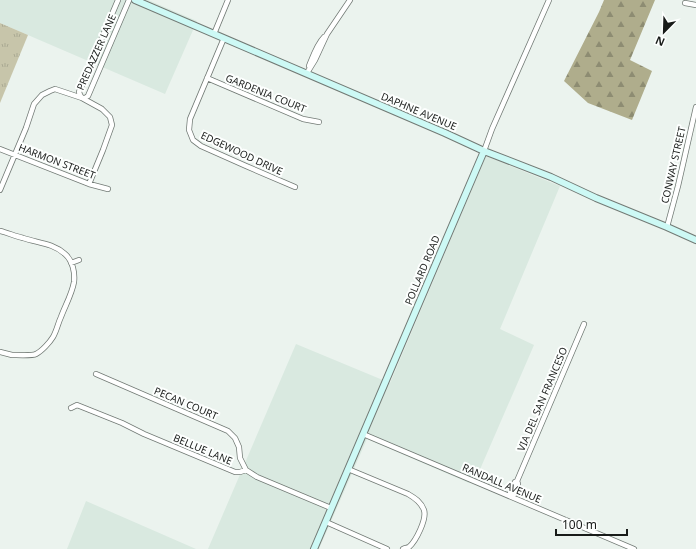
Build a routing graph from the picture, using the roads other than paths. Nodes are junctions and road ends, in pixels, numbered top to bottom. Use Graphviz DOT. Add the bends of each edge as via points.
graph roads {
  1 [pos="118,0"];
  2 [pos="129,0"];
  3 [pos="135,0"];
  4 [pos="228,0"];
  5 [pos="350,0"];
  6 [pos="549,0"];
  7 [pos="685,3"];
  8 [pos="696,6"];
  9 [pos="214,34"];
  10 [pos="103,37"];
  11 [pos="224,38"];
  12 [pos="112,40"];
  13 [pos="307,73"];
  14 [pos="207,78"];
  15 [pos="82,98"];
  16 [pos="696,107"];
  17 [pos="319,122"];
  18 [pos="0,149"];
  19 [pos="484,151"];
  20 [pos="15,155"];
  21 [pos="89,184"];
  22 [pos="295,187"];
  23 [pos="108,188"];
  24 [pos="0,190"];
  25 [pos="667,227"];
  26 [pos="0,231"];
  27 [pos="696,240"];
  28 [pos="79,260"];
  29 [pos="71,263"];
  30 [pos="584,324"];
  31 [pos="0,352"];
  32 [pos="96,374"];
  33 [pos="71,408"];
  34 [pos="363,434"];
  35 [pos="348,469"];
  36 [pos="246,470"];
  37 [pos="511,496"];
  38 [pos="331,508"];
  39 [pos="326,522"];
  40 [pos="314,549"];
  41 [pos="387,549"];
  42 [pos="403,549"];
  43 [pos="634,549"];
  1 -- 10 [label="street, PREDAZZER LANE"];
  2 -- 12 [label="street, PREDAZZER LANE"];
  3 -- 9 [label="street, DAPHNE AVENUE"];
  4 -- 9 [label="street"];
  5 -- 13 [label="street" via="327,34"];
  6 -- 19 [label="street, POLLARD ROAD"];
  7 -- 8 [label="street"];
  9 -- 11 [label="street, DAPHNE AVENUE"];
  10 -- 12 [label="street"];
  10 -- 15 [label="street, PREDAZZER LANE" via="80,92"];
  11 -- 13 [label="street, DAPHNE AVENUE"];
  11 -- 14 [label="street, EDGEWOOD DRIVE"];
  12 -- 15 [label="street, PREDAZZER LANE" via="88,96"];
  13 -- 19 [label="street, DAPHNE AVENUE"];
  14 -- 17 [label="street, GARDENIA COURT" via="303,118"];
  14 -- 22 [label="street, EDGEWOOD DRIVE" via="190,119 189,130 193,140 201,146"];
  15 -- 20 [label="street" via="55,89 42,95 34,104"];
  15 -- 21 [label="street" via="102,109 110,117 112,125"];
  16 -- 25 [label="street, CONWAY STREET"];
  18 -- 20 [label="street, HARMON STREET"];
  19 -- 25 [label="street, DAPHNE AVENUE"];
  19 -- 34 [label="street, POLLARD ROAD"];
  20 -- 21 [label="street, HARMON STREET"];
  20 -- 24 [label="street"];
  21 -- 23 [label="street, HARMON STREET"];
  25 -- 27 [label="street, DAPHNE AVENUE"];
  26 -- 29 [label="street" via="58,248"];
  28 -- 29 [label="street"];
  29 -- 31 [label="street" via="74,273 73,286 54,336 36,354 12,355"];
  30 -- 37 [label="street, VIA DEL SAN FRANCESO"];
  32 -- 36 [label="street, PECAN COURT" via="228,431 236,438 240,458"];
  33 -- 36 [label="street, BELLUE LANE" via="77,405 122,422 144,434 235,472"];
  34 -- 35 [label="street, POLLARD ROAD"];
  34 -- 37 [label="street, RANDALL AVENUE"];
  35 -- 38 [label="street, POLLARD ROAD"];
  35 -- 42 [label="street" via="408,494 417,499 424,509 421,528 416,538 409,547"];
  36 -- 38 [label="street, BELLUE LANE"];
  37 -- 43 [label="street, RANDALL AVENUE"];
  38 -- 39 [label="street, POLLARD ROAD"];
  39 -- 40 [label="street, POLLARD ROAD"];
  39 -- 41 [label="street"];
}
